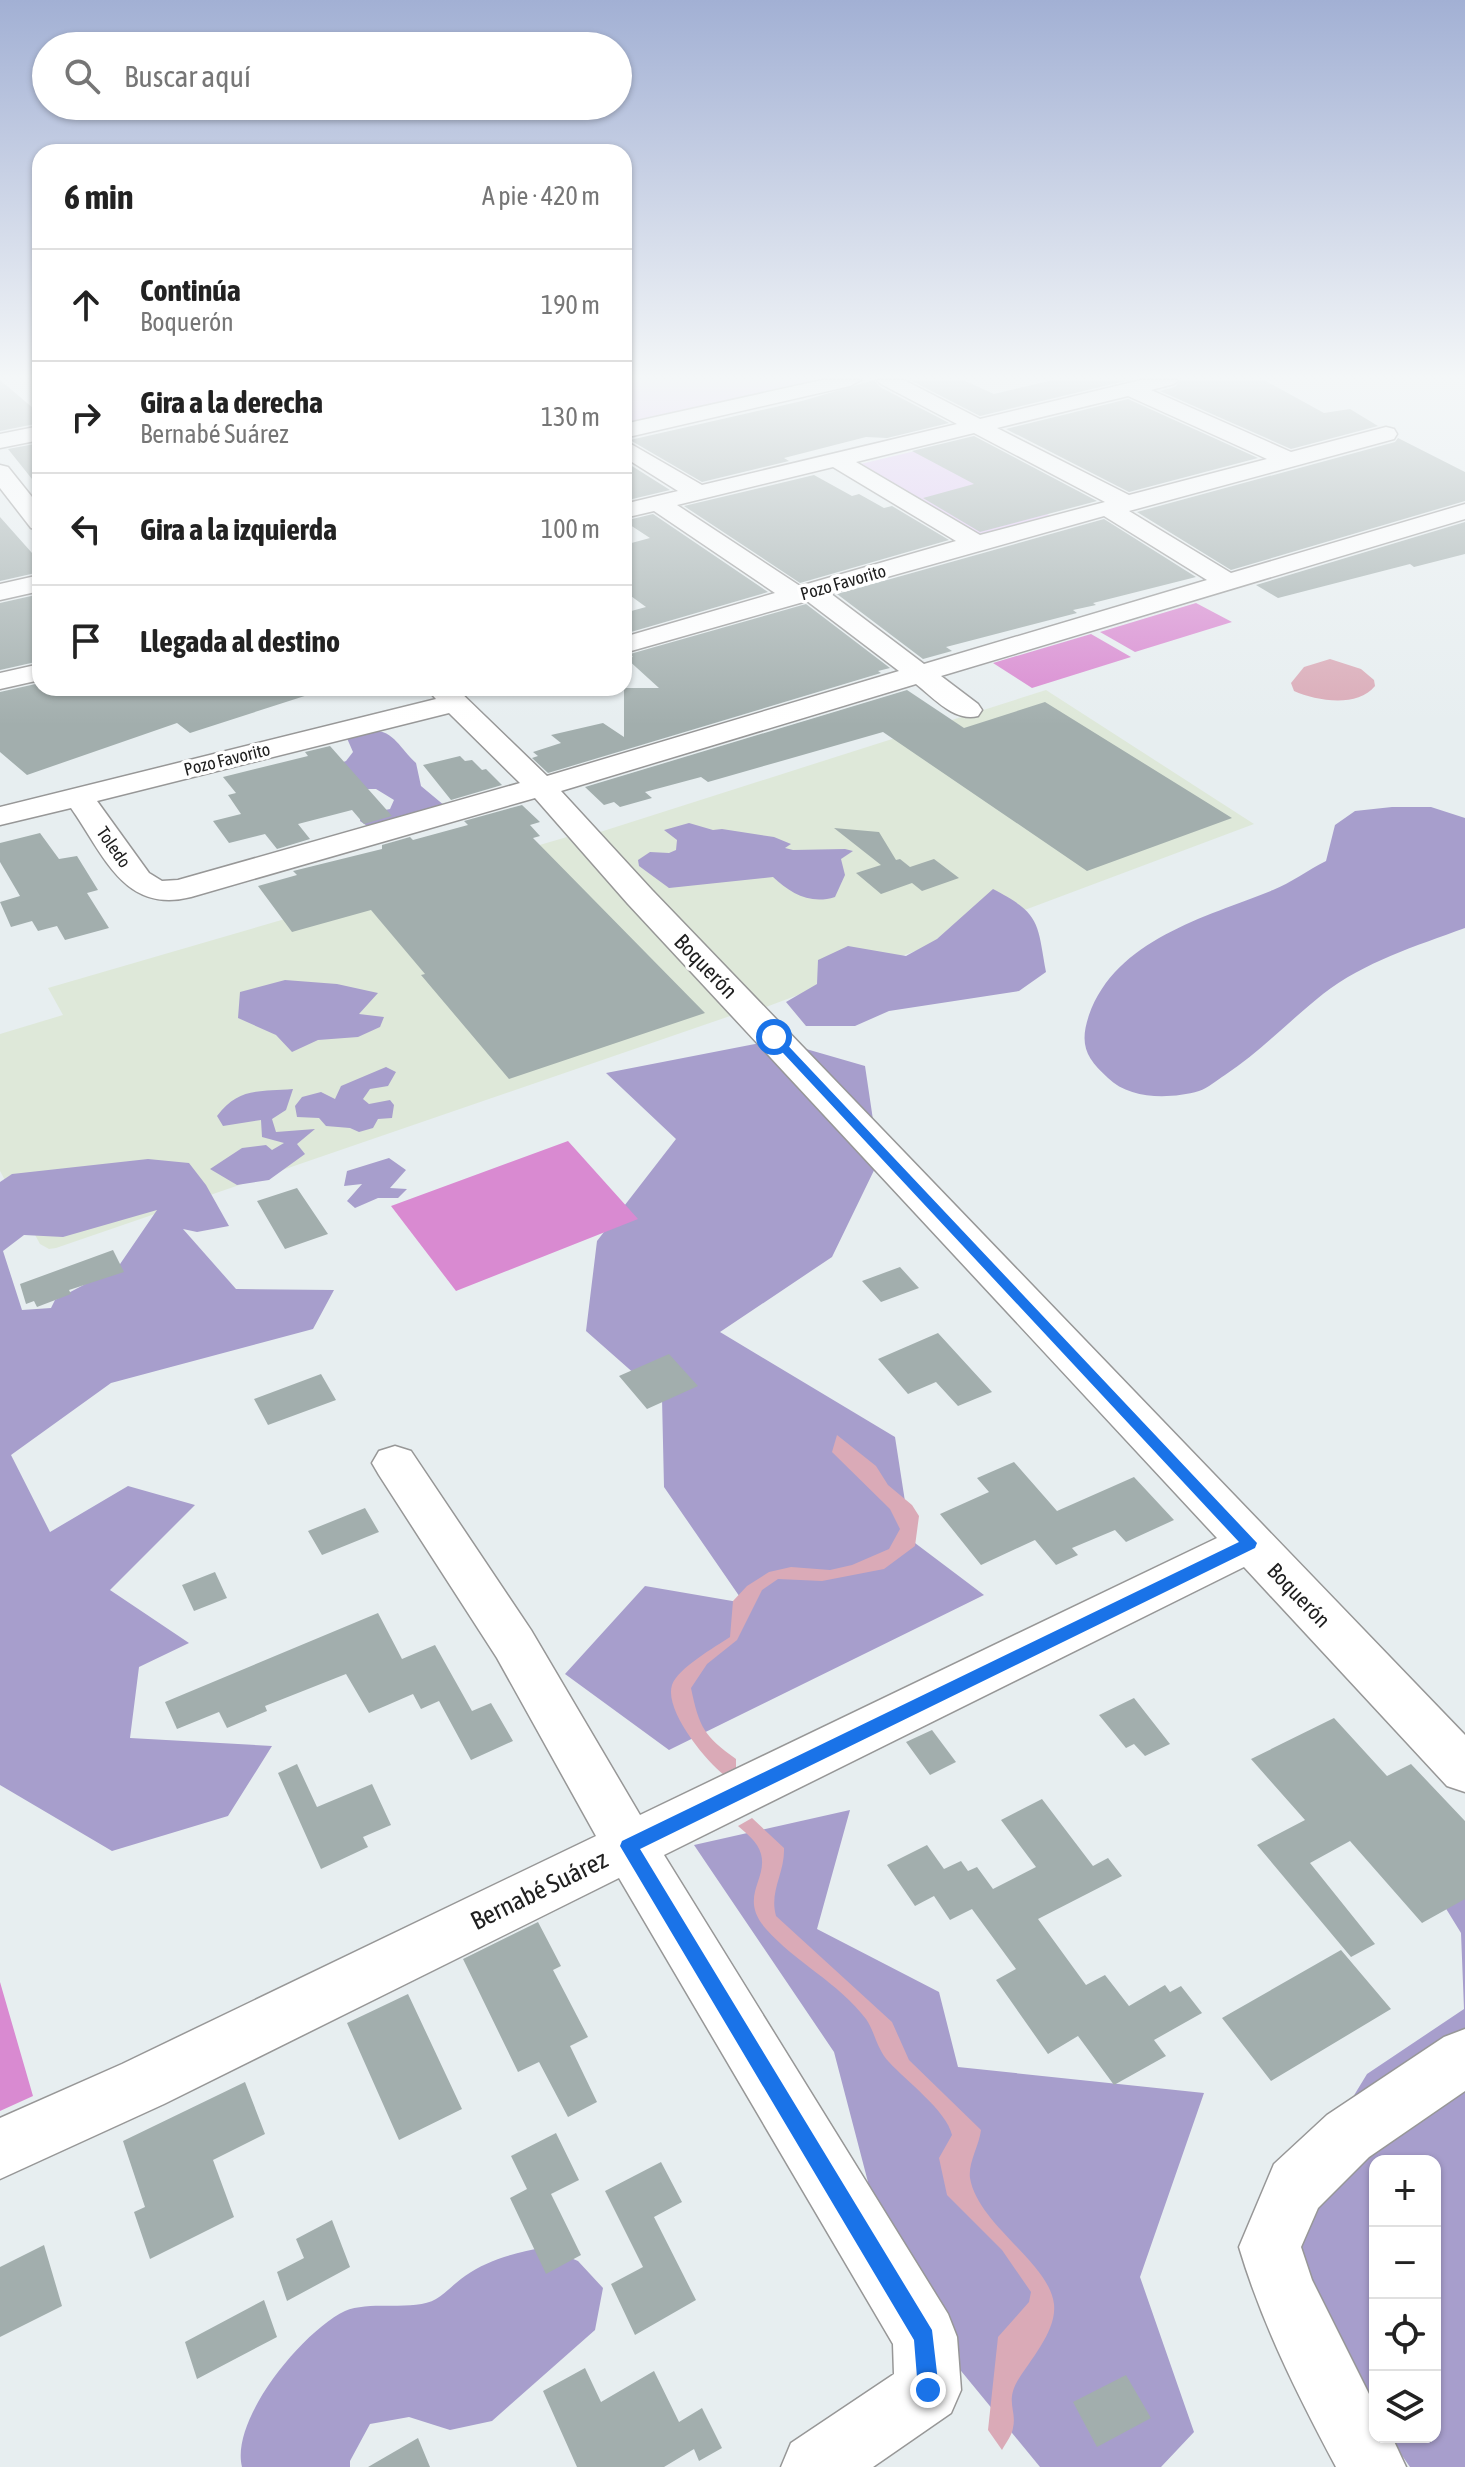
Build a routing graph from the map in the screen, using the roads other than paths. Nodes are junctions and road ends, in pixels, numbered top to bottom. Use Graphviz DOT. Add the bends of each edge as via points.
graph roads {
  1 [pos="18,495"];
  2 [pos="689,495"];
  3 [pos="896,495"];
  4 [pos="1100,495"];
  5 [pos="1161,495"];
  6 [pos="658,503"];
  7 [pos="1119,506"];
  8 [pos="632,509"];
  9 [pos="1465,511"];
  10 [pos="32,513"];
  11 [pos="977,543"];
  12 [pos="1228,582"];
  13 [pos="32,585"];
  14 [pos="0,592"];
  15 [pos="805,594"];
  16 [pos="632,643"];
  17 [pos="921,673"];
  18 [pos="32,674"];
  19 [pos="0,681"];
  20 [pos="442,696"];
  21 [pos="456,696"];
  22 [pos="968,710"];
  23 [pos="541,787"];
  24 [pos="78,796"];
  25 [pos="0,816"];
  26 [pos="395,1463"];
  27 [pos="1249,1543"];
  28 [pos="1465,1770"];
  29 [pos="629,1846"];
  30 [pos="1465,2057"];
  31 [pos="0,2149"];
  32 [pos="815,2467"];
  33 [pos="1372,2467"];
  1 -- 10 [label="street"];
  2 -- 6 [label="street"];
  3 -- 11 [label="street"];
  4 -- 7 [label="street"];
  5 -- 7 [label="street, Pozo Favorito"];
  6 -- 8 [label="street"];
  6 -- 15 [label="street"];
  7 -- 11 [label="street, Pozo Favorito"];
  7 -- 12 [label="street"];
  9 -- 12 [label="street"];
  11 -- 15 [label="street, Pozo Favorito"];
  12 -- 17 [label="street"];
  13 -- 14 [label="street"];
  15 -- 16 [label="street, Pozo Favorito"];
  15 -- 17 [label="street"];
  17 -- 22 [label="street"];
  17 -- 23 [label="street"];
  18 -- 19 [label="street"];
  20 -- 24 [label="street, Pozo Favorito"];
  21 -- 23 [label="street, Boquerón"];
  23 -- 24 [label="street, Toledo" via="180,890 156,891 138,880"];
  23 -- 27 [label="street, Boquerón"];
  24 -- 25 [label="street, Pozo Favorito"];
  26 -- 29 [label="street" via="514,1644"];
  27 -- 28 [label="street, Boquerón"];
  27 -- 29 [label="street, Bernabé Suárez"];
  29 -- 31 [label="street, Bernabé Suárez"];
  29 -- 32 [label="street" via="925,2337 928,2390"];
  30 -- 33 [label="street" via="1348,2136 1296,2186 1270,2247 1295,2315"];
}
